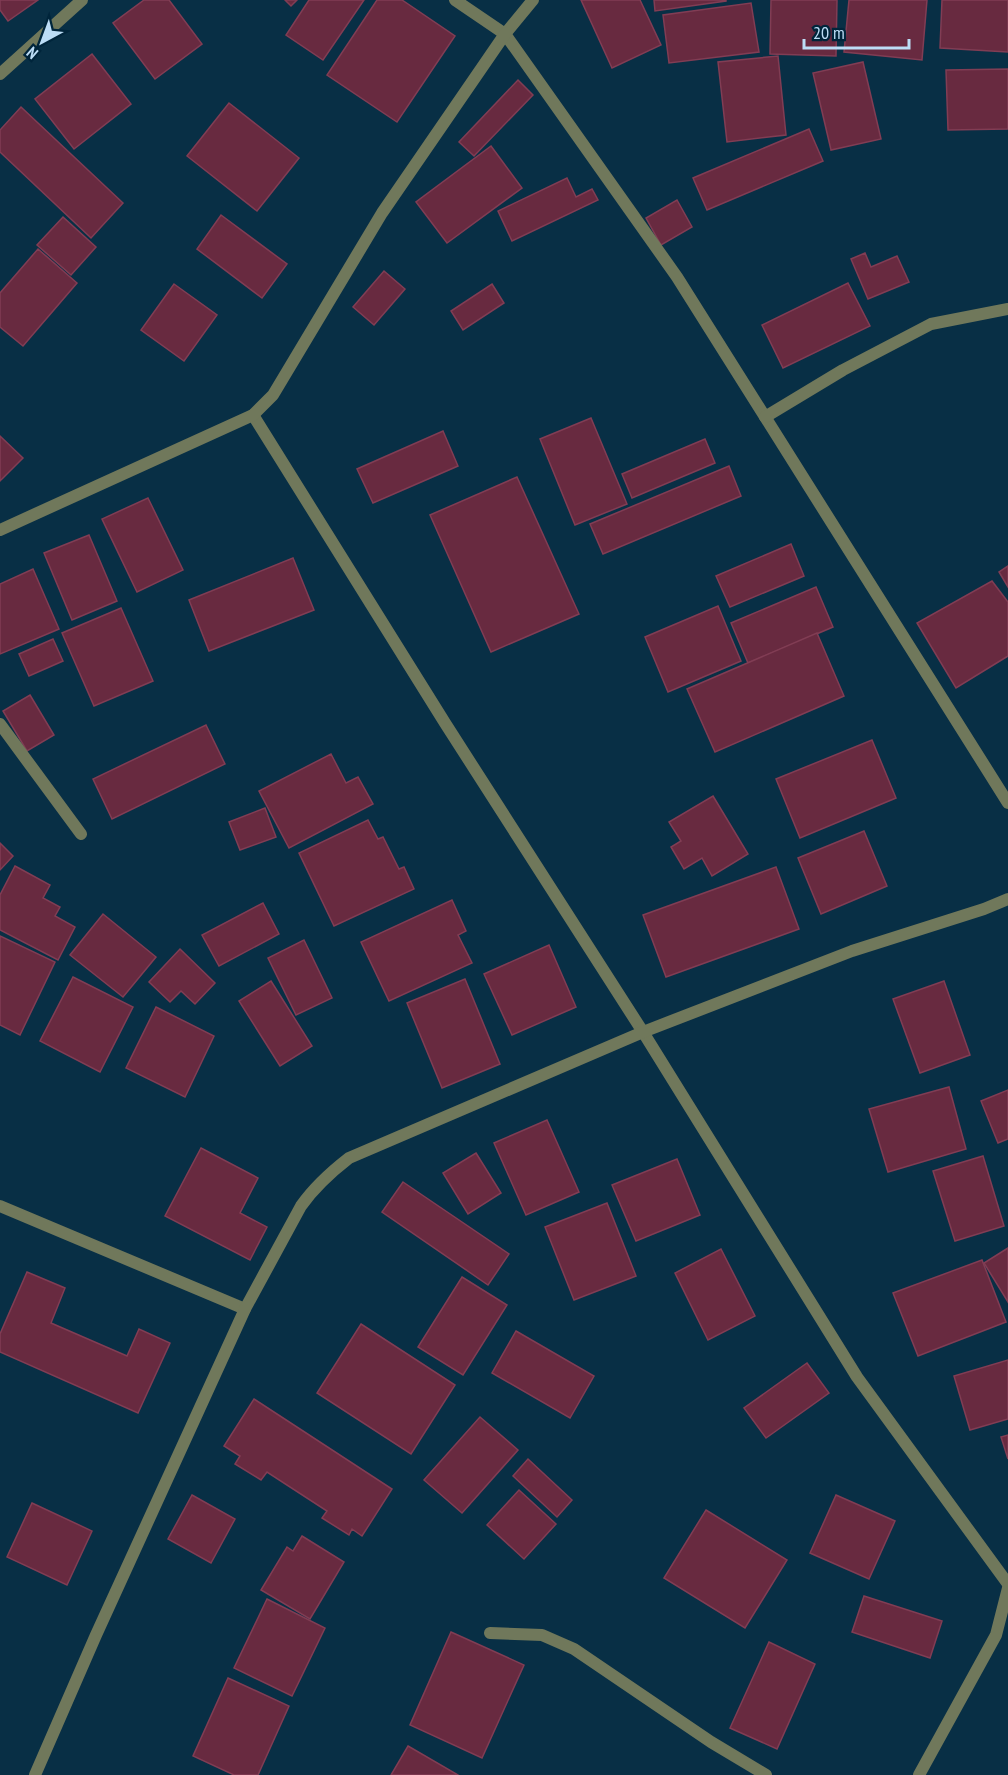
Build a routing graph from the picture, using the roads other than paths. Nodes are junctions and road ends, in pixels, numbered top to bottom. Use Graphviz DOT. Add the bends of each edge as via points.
graph roads {
  1 [pos="82,0"];
  2 [pos="455,0"];
  3 [pos="533,0"];
  4 [pos="505,34"];
  5 [pos="0,74"];
  6 [pos="1008,309"];
  7 [pos="253,415"];
  8 [pos="765,417"];
  9 [pos="0,530"];
  10 [pos="0,724"];
  11 [pos="1008,803"];
  12 [pos="81,834"];
  13 [pos="1008,899"];
  14 [pos="644,1032"];
  15 [pos="0,1206"];
  16 [pos="245,1309"];
  17 [pos="1008,1586"];
  18 [pos="490,1633"];
  19 [pos="35,1775"];
  20 [pos="766,1775"];
  21 [pos="919,1775"];
  1 -- 5 [label="street"];
  2 -- 4 [label="street"];
  3 -- 4 [label="street"];
  4 -- 7 [label="street" via="382,213 273,395"];
  4 -- 8 [label="street" via="677,277"];
  6 -- 8 [label="street" via="931,324"];
  7 -- 9 [label="street"];
  7 -- 14 [label="street"];
  8 -- 11 [label="street"];
  10 -- 12 [label="street"];
  13 -- 14 [label="street" via="852,951"];
  14 -- 16 [label="street" via="349,1158 301,1206"];
  14 -- 17 [label="street" via="857,1377"];
  15 -- 16 [label="street"];
  16 -- 19 [label="street"];
  17 -- 21 [label="street" via="996,1635"];
  18 -- 20 [label="street" via="542,1635 574,1649"];
}
